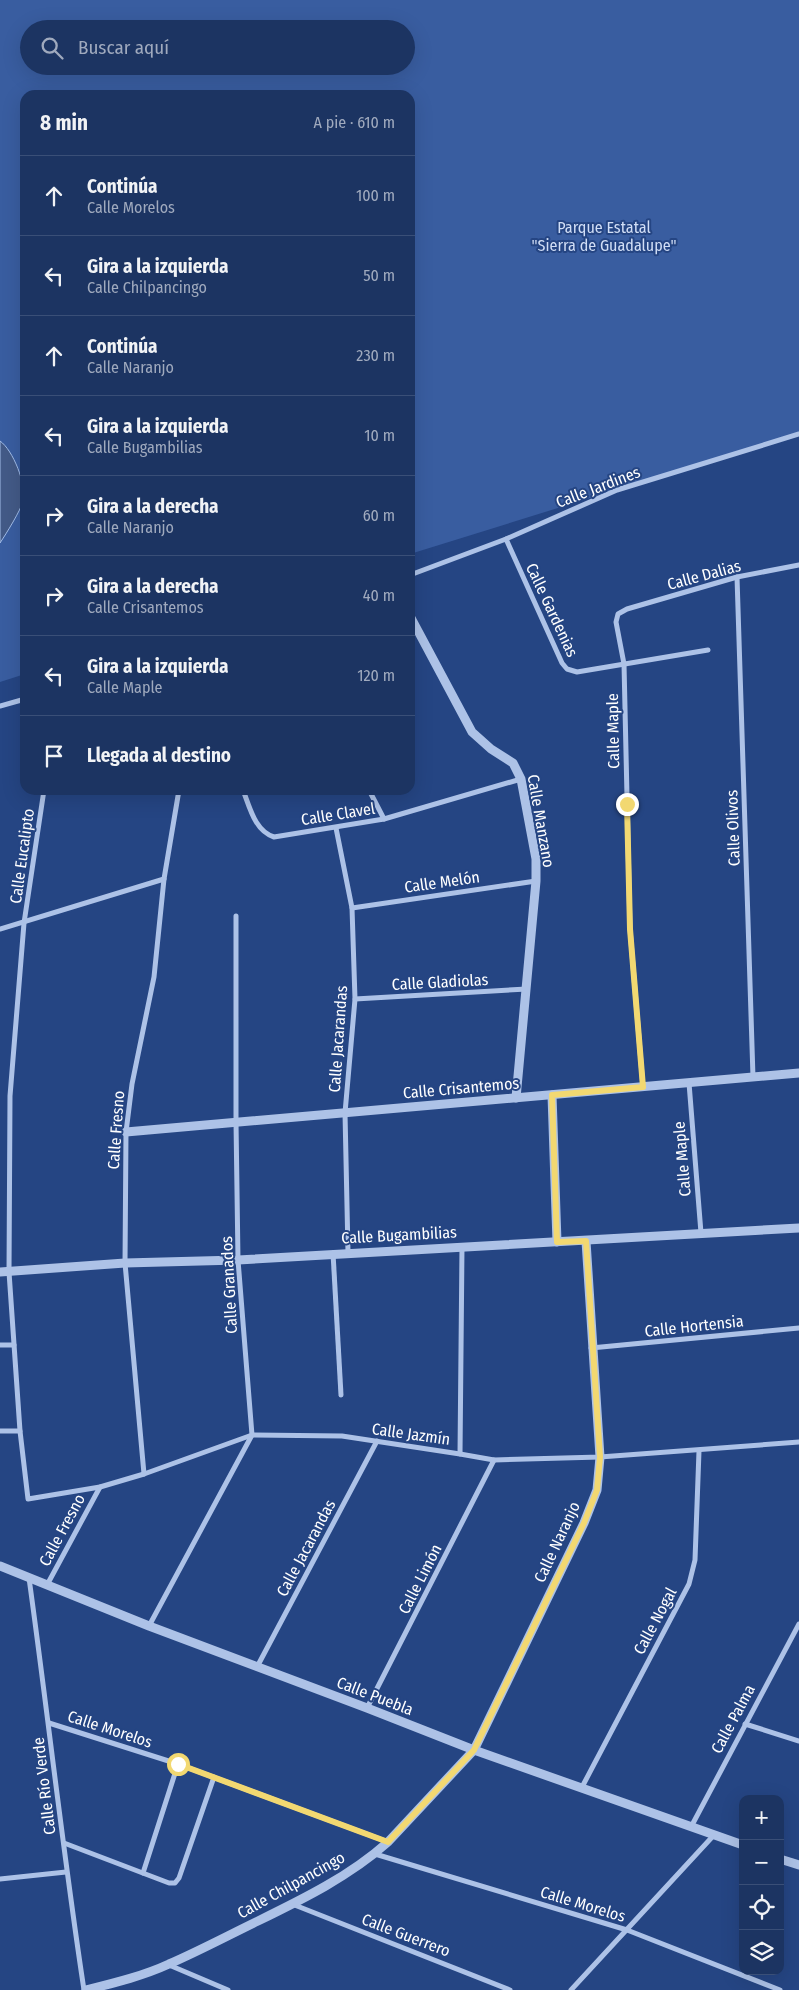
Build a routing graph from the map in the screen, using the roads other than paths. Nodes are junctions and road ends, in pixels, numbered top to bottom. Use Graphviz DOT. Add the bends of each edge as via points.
graph roads {
  1 [pos="799,434"];
  2 [pos="506,539"];
  3 [pos="799,565"];
  4 [pos="415,573"];
  5 [pos="737,578"];
  6 [pos="618,614"];
  7 [pos="415,625"];
  8 [pos="708,650"];
  9 [pos="624,664"];
  10 [pos="20,700"];
  11 [pos="0,706"];
  12 [pos="521,780"];
  13 [pos="43,795"];
  14 [pos="178,795"];
  15 [pos="245,795"];
  16 [pos="372,795"];
  17 [pos="384,819"];
  18 [pos="336,828"];
  19 [pos="164,879"];
  20 [pos="536,881"];
  21 [pos="352,908"];
  22 [pos="236,916"];
  23 [pos="24,923"];
  24 [pos="0,929"];
  25 [pos="527,989"];
  26 [pos="354,999"];
  27 [pos="799,1073"];
  28 [pos="753,1078"];
  29 [pos="689,1083"];
  30 [pos="643,1087"];
  31 [pos="552,1095"];
  32 [pos="516,1098"];
  33 [pos="345,1113"];
  34 [pos="236,1122"];
  35 [pos="126,1132"];
  36 [pos="799,1228"];
  37 [pos="701,1232"];
  38 [pos="586,1241"];
  39 [pos="557,1242"];
  40 [pos="462,1246"];
  41 [pos="348,1252"];
  42 [pos="333,1253"];
  43 [pos="238,1260"];
  44 [pos="125,1263"];
  45 [pos="5,1272"];
  46 [pos="799,1328"];
  47 [pos="0,1345"];
  48 [pos="14,1345"];
  49 [pos="591,1348"];
  50 [pos="341,1395"];
  51 [pos="0,1431"];
  52 [pos="20,1431"];
  53 [pos="252,1435"];
  54 [pos="377,1441"];
  55 [pos="799,1442"];
  56 [pos="699,1450"];
  57 [pos="460,1454"];
  58 [pos="600,1457"];
  59 [pos="494,1460"];
  60 [pos="144,1474"];
  61 [pos="100,1487"];
  62 [pos="28,1499"];
  63 [pos="0,1566"];
  64 [pos="29,1578"];
  65 [pos="47,1586"];
  66 [pos="799,1624"];
  67 [pos="149,1626"];
  68 [pos="257,1667"];
  69 [pos="367,1708"];
  70 [pos="49,1723"];
  71 [pos="744,1724"];
  72 [pos="799,1741"];
  73 [pos="474,1750"];
  74 [pos="178,1764"];
  75 [pos="214,1777"];
  76 [pos="580,1789"];
  77 [pos="691,1827"];
  78 [pos="714,1835"];
  79 [pos="388,1842"];
  80 [pos="64,1843"];
  81 [pos="739,1844"];
  82 [pos="375,1854"];
  83 [pos="784,1860"];
  84 [pos="799,1866"];
  85 [pos="66,1872"];
  86 [pos="143,1873"];
  87 [pos="0,1879"];
  88 [pos="292,1904"];
  89 [pos="627,1930"];
  90 [pos="168,1964"];
  91 [pos="85,1990"];
  92 [pos="228,1990"];
  93 [pos="510,1990"];
  94 [pos="571,1990"];
  95 [pos="780,1990"];
  1 -- 2 [label="street, Calle Jardines" via="617,490"];
  2 -- 4 [label="street, Calle Jardines"];
  2 -- 9 [label="street, Calle Gardenias" via="562,664 577,672"];
  3 -- 5 [label="street, Calle Dalias"];
  5 -- 6 [label="street, Calle Dalias"];
  5 -- 28 [label="street, Calle Olivos"];
  6 -- 9 [label="street, Calle Maple" via="616,622"];
  7 -- 12 [label="street, Calle Manzano" via="472,732 513,763"];
  8 -- 9 [label="street, Calle Gardenias"];
  9 -- 30 [label="street, Calle Maple" via="630,929"];
  10 -- 11 [label="street"];
  12 -- 17 [label="street, Calle Clavel"];
  12 -- 20 [label="street, Calle Manzano" via="536,859"];
  13 -- 23 [label="street, Calle Eucalipto"];
  14 -- 19 [label="street, Calle Fresno"];
  15 -- 18 [label="street, Calle Clavel" via="259,828 265,834 274,837"];
  16 -- 17 [label="street"];
  17 -- 18 [label="street, Calle Clavel"];
  18 -- 21 [label="street, Calle Jacarandas"];
  19 -- 23 [label="street"];
  19 -- 35 [label="street, Calle Fresno" via="154,976 132,1084"];
  20 -- 21 [label="street, Calle Melón"];
  20 -- 25 [label="street, Calle Manzano"];
  21 -- 26 [label="street, Calle Jacarandas"];
  22 -- 34 [label="street, Calle Granados"];
  23 -- 24 [label="street"];
  23 -- 45 [label="street, Calle Eucalipto" via="10,1096"];
  25 -- 26 [label="street, Calle Gladiolas"];
  25 -- 32 [label="street, Calle Manzano"];
  26 -- 33 [label="street, Calle Jacarandas"];
  27 -- 28 [label="street, Calle Crisantemos"];
  28 -- 29 [label="street, Calle Crisantemos"];
  29 -- 30 [label="street, Calle Crisantemos"];
  29 -- 37 [label="street, Calle Maple"];
  30 -- 31 [label="street, Calle Crisantemos"];
  31 -- 32 [label="street, Calle Crisantemos"];
  31 -- 39 [label="street"];
  32 -- 33 [label="street, Calle Crisantemos"];
  33 -- 34 [label="street, Calle Crisantemos"];
  33 -- 41 [label="street, Calle Jacarandas"];
  34 -- 35 [label="street, Calle Crisantemos"];
  34 -- 43 [label="street, Calle Granados"];
  35 -- 44 [label="street, Calle Fresno"];
  36 -- 37 [label="street, Calle Bugambilias"];
  37 -- 38 [label="street, Calle Bugambilias"];
  38 -- 39 [label="street, Calle Bugambilias"];
  38 -- 49 [label="street, Calle Naranjo"];
  39 -- 40 [label="street, Calle Bugambilias"];
  40 -- 41 [label="street, Calle Bugambilias"];
  40 -- 57 [label="street"];
  41 -- 42 [label="street, Calle Bugambilias"];
  42 -- 43 [label="street, Calle Bugambilias"];
  42 -- 50 [label="street"];
  43 -- 44 [label="street, Calle Bugambilias"];
  43 -- 53 [label="street, Calle Granados"];
  44 -- 45 [label="street, Calle Bugambilias"];
  44 -- 60 [label="street, Calle Fresno"];
  45 -- 48 [label="street, Calle Eucalipto"];
  46 -- 49 [label="street, Calle Hortensia"];
  47 -- 48 [label="street"];
  48 -- 52 [label="street, Calle Eucalipto"];
  49 -- 58 [label="street, Calle Naranjo"];
  51 -- 52 [label="street"];
  52 -- 62 [label="street, Calle Eucalipto"];
  53 -- 54 [label="street, Calle Jazmín" via="342,1436"];
  53 -- 60 [label="street, Calle Jazmín"];
  53 -- 67 [label="street"];
  54 -- 57 [label="street, Calle Jazmín"];
  54 -- 68 [label="street, Calle Jacarandas"];
  55 -- 56 [label="street, Calle Jazmín"];
  56 -- 58 [label="street, Calle Jazmín"];
  56 -- 76 [label="street, Calle Nogal" via="695,1560 689,1584"];
  57 -- 59 [label="street, Calle Jazmín"];
  58 -- 59 [label="street, Calle Jazmín"];
  58 -- 73 [label="street, Calle Naranjo" via="597,1490 584,1523"];
  59 -- 69 [label="street, Calle Limón"];
  60 -- 61 [label="street, Calle Jazmín"];
  61 -- 62 [label="street, Calle Jazmín"];
  61 -- 65 [label="street, Calle Fresno"];
  63 -- 64 [label="street, Calle Puebla"];
  64 -- 65 [label="street, Calle Puebla"];
  64 -- 70 [label="street, Calle Río Verde"];
  65 -- 67 [label="street, Calle Puebla"];
  66 -- 71 [label="street, Calle Palma"];
  67 -- 68 [label="street, Calle Puebla"];
  68 -- 69 [label="street, Calle Puebla"];
  69 -- 73 [label="street, Calle Puebla"];
  70 -- 74 [label="street, Calle Morelos"];
  70 -- 80 [label="street, Calle Río Verde"];
  71 -- 72 [label="street"];
  71 -- 77 [label="street, Calle Palma"];
  73 -- 76 [label="street, Calle Puebla"];
  73 -- 79 [label="street, Calle Chilpancingo"];
  74 -- 75 [label="street, Calle Morelos"];
  74 -- 86 [label="street"];
  75 -- 79 [label="street, Calle Morelos"];
  75 -- 86 [label="street" via="179,1878 169,1883"];
  76 -- 77 [label="street, Calle Puebla"];
  77 -- 78 [label="street, Calle Puebla"];
  78 -- 81 [label="street, Calle Puebla"];
  78 -- 89 [label="street"];
  79 -- 82 [label="street, Calle Chilpancingo"];
  80 -- 85 [label="street, Calle Río Verde"];
  80 -- 86 [label="street"];
  82 -- 88 [label="street, Calle Chilpancingo"];
  82 -- 89 [label="street, Calle Morelos"];
  83 -- 84 [label="street"];
  85 -- 87 [label="street"];
  85 -- 91 [label="street, Calle Río Verde"];
  88 -- 90 [label="street, Calle Chilpancingo"];
  88 -- 93 [label="street, Calle Guerrero"];
  89 -- 94 [label="street"];
  89 -- 95 [label="street, Calle Morelos"];
  90 -- 91 [label="street, Calle Chilpancingo"];
  90 -- 92 [label="street"];
}
